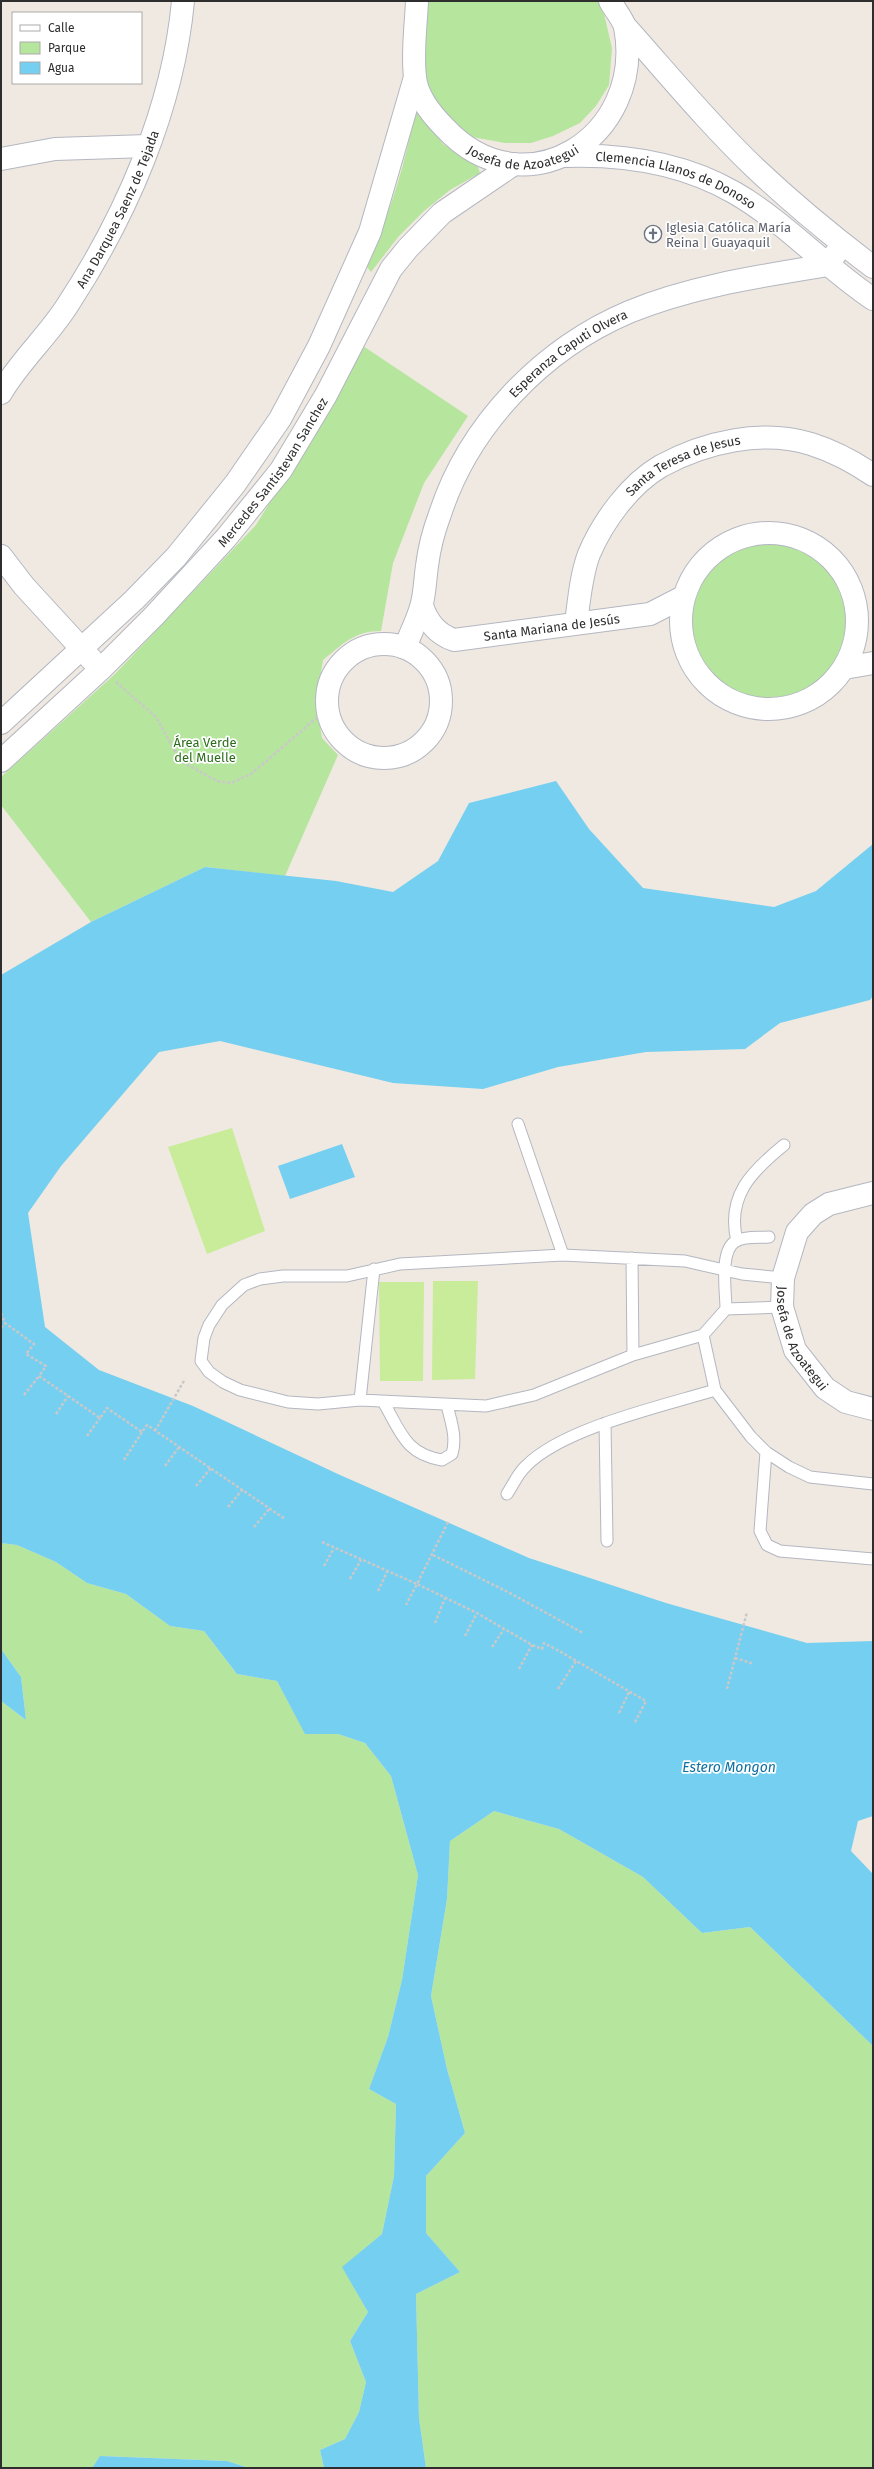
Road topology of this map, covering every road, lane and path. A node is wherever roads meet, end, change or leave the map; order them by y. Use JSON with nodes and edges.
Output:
{"nodes":[{"id":1,"x":183,"y":1,"type":"edge"},
{"id":2,"x":417,"y":1,"type":"edge"},
{"id":3,"x":610,"y":1,"type":"edge"},
{"id":4,"x":625,"y":26,"type":"junction"},
{"id":5,"x":415,"y":77,"type":"junction"},
{"id":6,"x":148,"y":146,"type":"junction"},
{"id":7,"x":564,"y":156,"type":"junction"},
{"id":8,"x":1,"y":159,"type":"edge"},
{"id":9,"x":514,"y":164,"type":"junction"},
{"id":10,"x":842,"y":244,"type":"junction"},
{"id":11,"x":828,"y":265,"type":"junction"},
{"id":12,"x":873,"y":267,"type":"edge"},
{"id":13,"x":342,"y":296,"type":"junction"},
{"id":14,"x":873,"y":299,"type":"edge"},
{"id":15,"x":370,"y":309,"type":"junction"},
{"id":16,"x":1,"y":393,"type":"edge"},
{"id":17,"x":873,"y":475,"type":"edge"},
{"id":18,"x":1,"y":556,"type":"edge"},
{"id":19,"x":683,"y":597,"type":"junction"},
{"id":20,"x":422,"y":606,"type":"junction"},
{"id":21,"x":650,"y":614,"type":"junction"},
{"id":22,"x":576,"y":623,"type":"junction"},
{"id":23,"x":680,"y":628,"type":"junction"},
{"id":24,"x":856,"y":633,"type":"junction"},
{"id":25,"x":454,"y":640,"type":"junction"},
{"id":26,"x":405,"y":648,"type":"junction"},
{"id":27,"x":82,"y":650,"type":"junction"},
{"id":28,"x":873,"y":650,"type":"edge"},
{"id":29,"x":873,"y":663,"type":"edge"},
{"id":30,"x":844,"y":668,"type":"junction"},
{"id":31,"x":101,"y":669,"type":"junction"},
{"id":32,"x":432,"y":669,"type":"junction"},
{"id":33,"x":327,"y":709,"type":"junction"},
{"id":34,"x":1,"y":723,"type":"edge"},
{"id":35,"x":1,"y":761,"type":"edge"},
{"id":36,"x":518,"y":1124,"type":"dead end"},
{"id":37,"x":784,"y":1145,"type":"dead end"},
{"id":38,"x":873,"y":1193,"type":"edge"},
{"id":39,"x":769,"y":1237,"type":"dead end"},
{"id":40,"x":737,"y":1240,"type":"junction"},
{"id":41,"x":563,"y":1255,"type":"junction"},
{"id":42,"x":632,"y":1258,"type":"junction"},
{"id":43,"x":374,"y":1269,"type":"junction"},
{"id":44,"x":724,"y":1270,"type":"junction"},
{"id":45,"x":783,"y":1278,"type":"junction"},
{"id":46,"x":782,"y":1307,"type":"junction"},
{"id":47,"x":726,"y":1309,"type":"junction"},
{"id":48,"x":1,"y":1313,"type":"edge"},
{"id":49,"x":5,"y":1323,"type":"junction"},
{"id":50,"x":1,"y":1328,"type":"edge"},
{"id":51,"x":703,"y":1335,"type":"junction"},
{"id":52,"x":633,"y":1355,"type":"junction"},
{"id":53,"x":39,"y":1376,"type":"junction"},
{"id":54,"x":185,"y":1379,"type":"dead end"},
{"id":55,"x":714,"y":1390,"type":"junction"},
{"id":56,"x":24,"y":1394,"type":"dead end"},
{"id":57,"x":68,"y":1396,"type":"junction"},
{"id":58,"x":360,"y":1400,"type":"junction"},
{"id":59,"x":384,"y":1403,"type":"junction"},
{"id":60,"x":447,"y":1405,"type":"junction"},
{"id":61,"x":873,"y":1409,"type":"edge"},
{"id":62,"x":56,"y":1414,"type":"dead end"},
{"id":63,"x":100,"y":1418,"type":"junction"},
{"id":64,"x":606,"y":1423,"type":"junction"},
{"id":65,"x":154,"y":1431,"type":"junction"},
{"id":66,"x":142,"y":1432,"type":"junction"},
{"id":67,"x":87,"y":1436,"type":"dead end"},
{"id":68,"x":180,"y":1446,"type":"junction"},
{"id":69,"x":766,"y":1452,"type":"junction"},
{"id":70,"x":124,"y":1460,"type":"dead end"},
{"id":71,"x":165,"y":1466,"type":"dead end"},
{"id":72,"x":211,"y":1468,"type":"junction"},
{"id":73,"x":873,"y":1484,"type":"edge"},
{"id":74,"x":196,"y":1486,"type":"dead end"},
{"id":75,"x":243,"y":1490,"type":"junction"},
{"id":76,"x":507,"y":1494,"type":"dead end"},
{"id":77,"x":228,"y":1507,"type":"dead end"},
{"id":78,"x":270,"y":1508,"type":"junction"},
{"id":79,"x":285,"y":1519,"type":"dead end"},
{"id":80,"x":448,"y":1522,"type":"dead end"},
{"id":81,"x":254,"y":1527,"type":"dead end"},
{"id":82,"x":607,"y":1541,"type":"dead end"},
{"id":83,"x":322,"y":1542,"type":"dead end"},
{"id":84,"x":334,"y":1548,"type":"junction"},
{"id":85,"x":433,"y":1555,"type":"junction"},
{"id":86,"x":873,"y":1559,"type":"edge"},
{"id":87,"x":361,"y":1560,"type":"junction"},
{"id":88,"x":324,"y":1566,"type":"dead end"},
{"id":89,"x":387,"y":1572,"type":"junction"},
{"id":90,"x":350,"y":1580,"type":"dead end"},
{"id":91,"x":417,"y":1584,"type":"junction"},
{"id":92,"x":378,"y":1591,"type":"dead end"},
{"id":93,"x":445,"y":1598,"type":"junction"},
{"id":94,"x":406,"y":1605,"type":"dead end"},
{"id":95,"x":748,"y":1612,"type":"dead end"},
{"id":96,"x":477,"y":1614,"type":"junction"},
{"id":97,"x":435,"y":1623,"type":"dead end"},
{"id":98,"x":504,"y":1629,"type":"junction"},
{"id":99,"x":583,"y":1633,"type":"dead end"},
{"id":100,"x":465,"y":1636,"type":"dead end"},
{"id":101,"x":532,"y":1645,"type":"junction"},
{"id":102,"x":492,"y":1646,"type":"dead end"},
{"id":103,"x":736,"y":1658,"type":"junction"},
{"id":104,"x":576,"y":1661,"type":"junction"},
{"id":105,"x":754,"y":1664,"type":"dead end"},
{"id":106,"x":519,"y":1669,"type":"dead end"},
{"id":107,"x":558,"y":1689,"type":"dead end"},
{"id":108,"x":727,"y":1689,"type":"dead end"},
{"id":109,"x":629,"y":1692,"type":"junction"},
{"id":110,"x":619,"y":1713,"type":"dead end"},
{"id":111,"x":634,"y":1724,"type":"dead end"}],
"edges":[{"from":1,"to":6,"type":"street","name":"Ana Darquea Saenz de Tejada"},
{"from":2,"to":5,"type":"street","name":"Josefa de Azoategui"},
{"from":3,"to":4,"type":"street","name":"Josefa de Azoategui"},
{"from":4,"to":7,"type":"street","name":"Josefa de Azoategui"},
{"from":4,"to":10,"type":"street"},
{"from":5,"to":9,"type":"street","name":"Josefa de Azoategui"},
{"from":5,"to":13,"type":"street","name":"Mercedes Santistevan Sanchez"},
{"from":6,"to":8,"type":"street"},
{"from":6,"to":16,"type":"street","name":"Ana Darquea Saenz de Tejada"},
{"from":7,"to":9,"type":"street","name":"Josefa de Azoategui"},
{"from":7,"to":11,"type":"street","name":"Clemencia Llanos de Donoso"},
{"from":9,"to":15,"type":"street","name":"Mercedes Santistevan Sanchez"},
{"from":10,"to":11,"type":"street"},
{"from":10,"to":12,"type":"street"},
{"from":11,"to":14,"type":"street","name":"Clemencia Llanos de Donoso"},
{"from":11,"to":20,"type":"street","name":"Esperanza Caputi Olvera"},
{"from":13,"to":15,"type":"street"},
{"from":13,"to":27,"type":"street","name":"Mercedes Santistevan Sanchez"},
{"from":15,"to":31,"type":"street","name":"Mercedes Santistevan Sanchez"},
{"from":17,"to":22,"type":"street","name":"Santa Teresa de Jesus"},
{"from":18,"to":27,"type":"street"},
{"from":19,"to":21,"type":"street","name":"Santa Mariana de Jesús"},
{"from":19,"to":23,"type":"street"},
{"from":19,"to":24,"type":"street"},
{"from":20,"to":25,"type":"street"},
{"from":20,"to":26,"type":"street","name":"Esperanza Caputi Olvera"},
{"from":21,"to":22,"type":"street","name":"Santa Mariana de Jesús"},
{"from":21,"to":23,"type":"street"},
{"from":22,"to":25,"type":"street","name":"Santa Mariana de Jesús"},
{"from":23,"to":30,"type":"street"},
{"from":24,"to":28,"type":"street"},
{"from":24,"to":30,"type":"street"},
{"from":25,"to":32,"type":"street"},
{"from":26,"to":32,"type":"street"},
{"from":26,"to":33,"type":"street"},
{"from":27,"to":31,"type":"street"},
{"from":27,"to":34,"type":"street","name":"Mercedes Santistevan Sanchez"},
{"from":29,"to":30,"type":"street"},
{"from":31,"to":33,"type":"path"},
{"from":31,"to":35,"type":"street","name":"Mercedes Santistevan Sanchez"},
{"from":32,"to":33,"type":"street"},
{"from":36,"to":41,"type":"lane"},
{"from":37,"to":40,"type":"lane"},
{"from":38,"to":45,"type":"street","name":"Josefa de Azoategui"},
{"from":39,"to":40,"type":"lane"},
{"from":40,"to":44,"type":"lane"},
{"from":41,"to":42,"type":"lane"},
{"from":41,"to":43,"type":"lane"},
{"from":42,"to":44,"type":"lane"},
{"from":42,"to":52,"type":"lane"},
{"from":43,"to":58,"type":"lane"},
{"from":43,"to":58,"type":"lane"},
{"from":44,"to":45,"type":"lane"},
{"from":44,"to":47,"type":"lane"},
{"from":45,"to":46,"type":"street","name":"Josefa de Azoategui"},
{"from":46,"to":47,"type":"lane"},
{"from":46,"to":61,"type":"street","name":"Josefa de Azoategui"},
{"from":47,"to":51,"type":"lane"},
{"from":48,"to":49,"type":"path"},
{"from":49,"to":50,"type":"path"},
{"from":49,"to":53,"type":"path"},
{"from":51,"to":52,"type":"lane"},
{"from":51,"to":55,"type":"lane"},
{"from":52,"to":60,"type":"lane"},
{"from":53,"to":56,"type":"path"},
{"from":53,"to":57,"type":"path"},
{"from":54,"to":65,"type":"path"},
{"from":55,"to":64,"type":"lane"},
{"from":55,"to":69,"type":"lane"},
{"from":57,"to":62,"type":"path"},
{"from":57,"to":63,"type":"path"},
{"from":58,"to":59,"type":"lane"},
{"from":59,"to":60,"type":"lane"},
{"from":59,"to":60,"type":"lane"},
{"from":63,"to":66,"type":"path"},
{"from":63,"to":67,"type":"path"},
{"from":64,"to":76,"type":"lane"},
{"from":64,"to":82,"type":"lane"},
{"from":65,"to":66,"type":"path"},
{"from":65,"to":68,"type":"path"},
{"from":66,"to":70,"type":"path"},
{"from":68,"to":71,"type":"path"},
{"from":68,"to":72,"type":"path"},
{"from":69,"to":73,"type":"lane"},
{"from":69,"to":86,"type":"lane"},
{"from":72,"to":74,"type":"path"},
{"from":72,"to":75,"type":"path"},
{"from":75,"to":77,"type":"path"},
{"from":75,"to":78,"type":"path"},
{"from":78,"to":79,"type":"path"},
{"from":78,"to":81,"type":"path"},
{"from":80,"to":85,"type":"path"},
{"from":83,"to":84,"type":"path"},
{"from":84,"to":87,"type":"path"},
{"from":84,"to":88,"type":"path"},
{"from":85,"to":91,"type":"path"},
{"from":85,"to":99,"type":"path"},
{"from":87,"to":89,"type":"path"},
{"from":87,"to":90,"type":"path"},
{"from":89,"to":91,"type":"path"},
{"from":89,"to":92,"type":"path"},
{"from":91,"to":93,"type":"path"},
{"from":91,"to":94,"type":"path"},
{"from":93,"to":96,"type":"path"},
{"from":93,"to":97,"type":"path"},
{"from":95,"to":103,"type":"path"},
{"from":96,"to":98,"type":"path"},
{"from":96,"to":100,"type":"path"},
{"from":98,"to":101,"type":"path"},
{"from":98,"to":102,"type":"path"},
{"from":101,"to":104,"type":"path"},
{"from":101,"to":106,"type":"path"},
{"from":103,"to":105,"type":"path"},
{"from":103,"to":108,"type":"path"},
{"from":104,"to":107,"type":"path"},
{"from":104,"to":109,"type":"path"},
{"from":109,"to":110,"type":"path"},
{"from":109,"to":111,"type":"path"}]}
